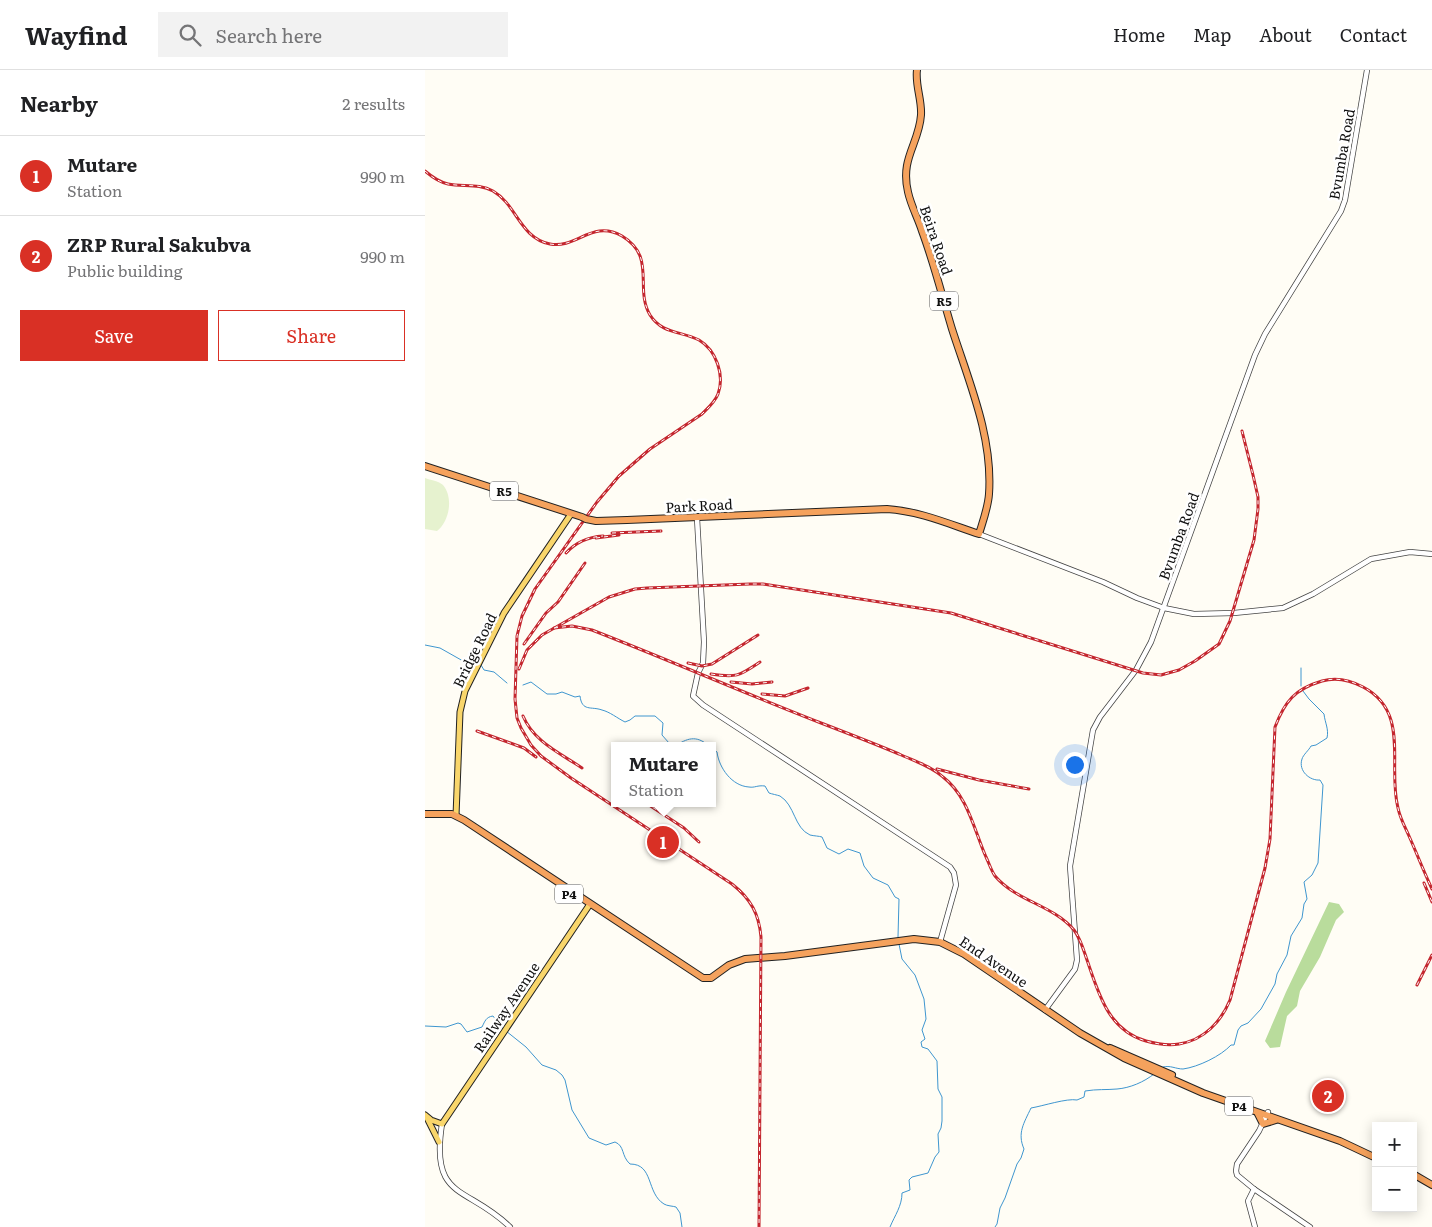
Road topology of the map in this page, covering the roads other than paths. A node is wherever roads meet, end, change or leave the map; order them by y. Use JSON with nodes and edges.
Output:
{"nodes":[{"id":1,"x":917,"y":70,"type":"edge"},
{"id":2,"x":1367,"y":70,"type":"edge"},
{"id":3,"x":425,"y":466,"type":"edge"},
{"id":4,"x":571,"y":514,"type":"junction"},
{"id":5,"x":697,"y":518,"type":"junction"},
{"id":6,"x":979,"y":534,"type":"junction"},
{"id":7,"x":1432,"y":554,"type":"edge"},
{"id":8,"x":1164,"y":608,"type":"junction"},
{"id":9,"x":425,"y":815,"type":"edge"},
{"id":10,"x":456,"y":816,"type":"junction"},
{"id":11,"x":589,"y":906,"type":"junction"},
{"id":12,"x":940,"y":942,"type":"junction"},
{"id":13,"x":1045,"y":1010,"type":"junction"},
{"id":14,"x":1104,"y":1047,"type":"junction"},
{"id":15,"x":1257,"y":1113,"type":"junction"},
{"id":16,"x":1267,"y":1114,"type":"junction"},
{"id":17,"x":425,"y":1115,"type":"edge"},
{"id":18,"x":1277,"y":1120,"type":"junction"},
{"id":19,"x":442,"y":1124,"type":"junction"},
{"id":20,"x":1263,"y":1124,"type":"junction"},
{"id":21,"x":439,"y":1142,"type":"junction"},
{"id":22,"x":1372,"y":1152,"type":"edge"},
{"id":23,"x":1372,"y":1156,"type":"edge"},
{"id":24,"x":1417,"y":1177,"type":"edge"},
{"id":25,"x":1417,"y":1181,"type":"edge"},
{"id":26,"x":1432,"y":1187,"type":"edge"},
{"id":27,"x":1254,"y":1189,"type":"junction"},
{"id":28,"x":510,"y":1227,"type":"edge"},
{"id":29,"x":1255,"y":1227,"type":"edge"},
{"id":30,"x":1310,"y":1227,"type":"edge"}],
"edges":[{"from":1,"to":6,"type":"highway","name":"Beira Road","number":"R5"},
{"from":2,"to":8,"type":"street","name":"Bvumba Road"},
{"from":3,"to":4,"type":"highway","name":"Park Road","number":"R5"},
{"from":4,"to":5,"type":"highway","name":"Park Road","number":"R5"},
{"from":4,"to":10,"type":"main road","name":"Bridge Road"},
{"from":5,"to":6,"type":"highway","name":"Park Road","number":"R5"},
{"from":5,"to":12,"type":"street"},
{"from":6,"to":8,"type":"street"},
{"from":7,"to":8,"type":"street"},
{"from":8,"to":13,"type":"street","name":"Bvumba Road"},
{"from":9,"to":10,"type":"highway","number":"P4"},
{"from":9,"to":11,"type":"highway","number":"P4"},
{"from":10,"to":11,"type":"highway","number":"P4"},
{"from":11,"to":12,"type":"highway","name":"End Avenue","number":"P4"},
{"from":11,"to":19,"type":"main road","name":"Railway Avenue"},
{"from":12,"to":13,"type":"highway","name":"End Avenue","number":"P4"},
{"from":13,"to":14,"type":"highway","name":"End Avenue","number":"P4"},
{"from":14,"to":15,"type":"highway","number":"P4"},
{"from":14,"to":16,"type":"highway","number":"P4"},
{"from":15,"to":16,"type":"highway","number":"P4"},
{"from":15,"to":20,"type":"highway"},
{"from":16,"to":18,"type":"highway","number":"P4"},
{"from":16,"to":20,"type":"street"},
{"from":16,"to":22,"type":"highway","number":"P4"},
{"from":17,"to":19,"type":"main road"},
{"from":17,"to":21,"type":"main road"},
{"from":18,"to":20,"type":"highway"},
{"from":18,"to":23,"type":"highway","number":"P4"},
{"from":19,"to":21,"type":"street"},
{"from":20,"to":27,"type":"street"},
{"from":21,"to":28,"type":"street"},
{"from":24,"to":26,"type":"highway"},
{"from":25,"to":26,"type":"highway"},
{"from":27,"to":29,"type":"street"},
{"from":27,"to":30,"type":"street"}]}
